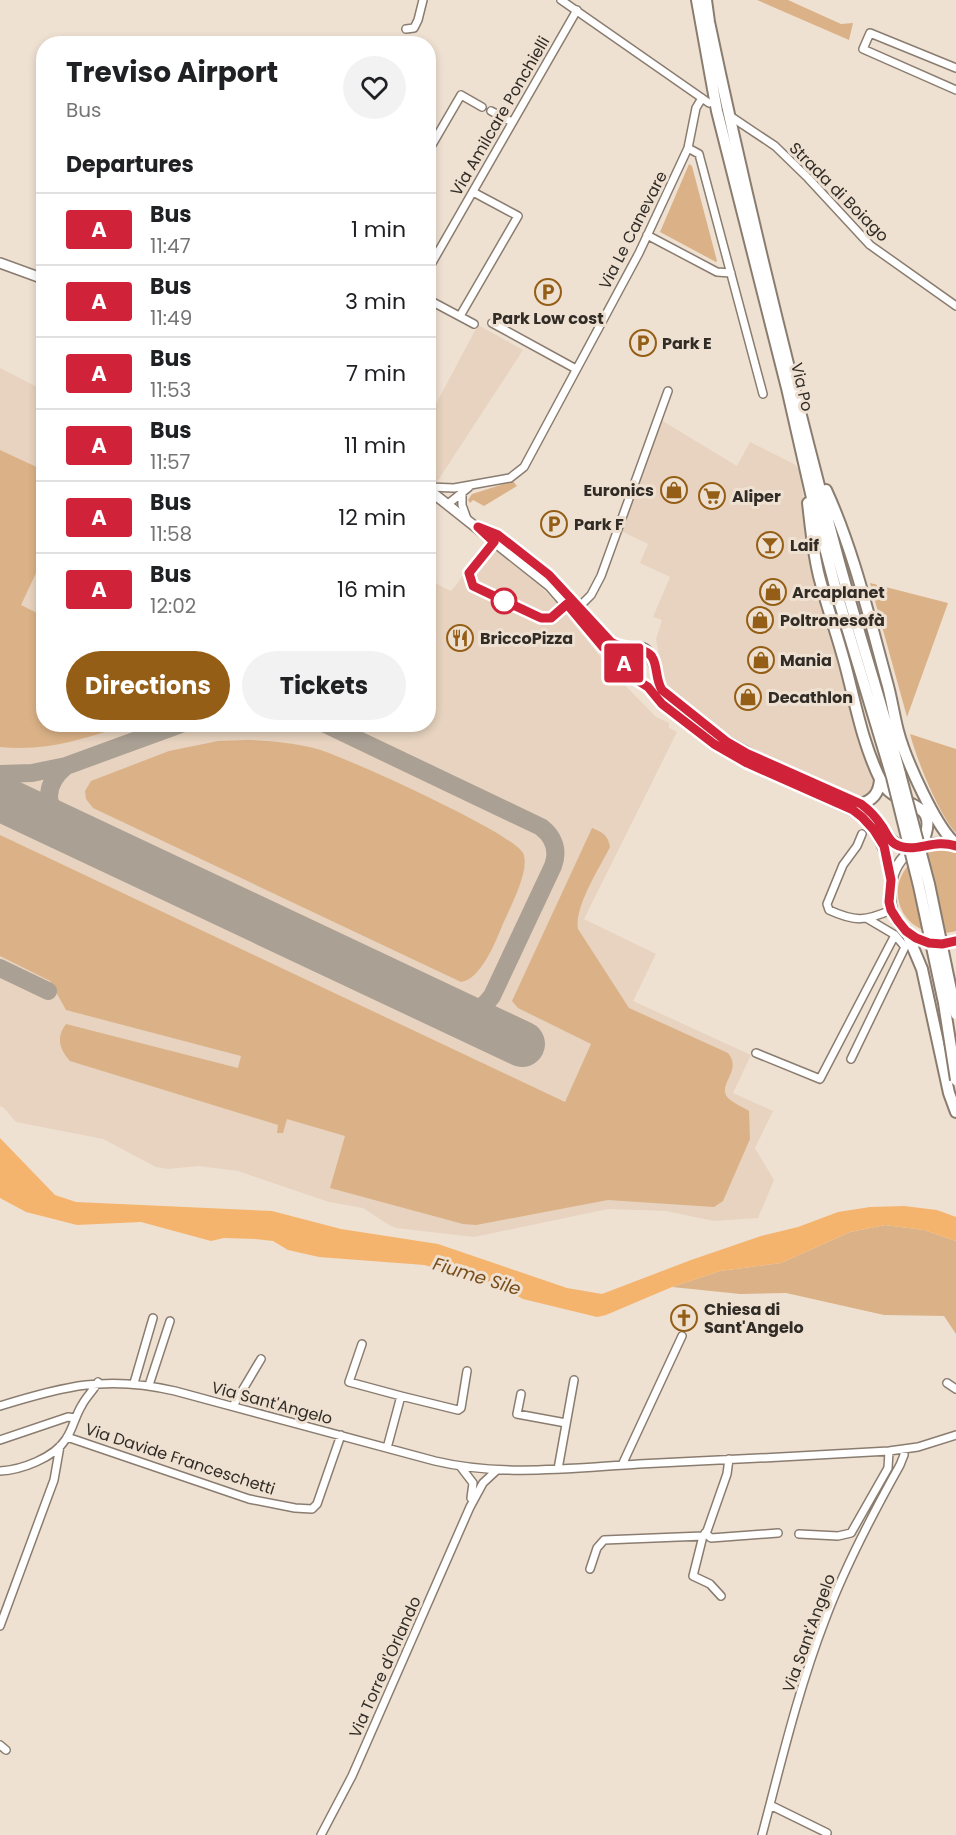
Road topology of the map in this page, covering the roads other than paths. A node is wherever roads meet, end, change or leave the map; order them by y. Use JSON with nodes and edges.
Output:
{"nodes":[{"id":1,"x":423,"y":0,"type":"edge"},
{"id":2,"x":561,"y":0,"type":"edge"},
{"id":3,"x":697,"y":0,"type":"edge"},
{"id":4,"x":706,"y":0,"type":"edge"},
{"id":5,"x":577,"y":10,"type":"junction"},
{"id":6,"x":406,"y":29,"type":"dead end"},
{"id":7,"x":956,"y":68,"type":"edge"},
{"id":8,"x":956,"y":90,"type":"edge"},
{"id":9,"x":702,"y":98,"type":"junction"},
{"id":10,"x":710,"y":103,"type":"dead end"},
{"id":11,"x":482,"y":106,"type":"dead end"},
{"id":12,"x":491,"y":111,"type":"dead end"},
{"id":13,"x":733,"y":118,"type":"dead end"},
{"id":14,"x":512,"y":122,"type":"junction"},
{"id":15,"x":436,"y":138,"type":"edge"},
{"id":16,"x":688,"y":148,"type":"junction"},
{"id":17,"x":473,"y":192,"type":"junction"},
{"id":18,"x":647,"y":234,"type":"junction"},
{"id":19,"x":436,"y":256,"type":"edge"},
{"id":20,"x":0,"y":263,"type":"edge"},
{"id":21,"x":731,"y":273,"type":"junction"},
{"id":22,"x":36,"y":276,"type":"edge"},
{"id":23,"x":436,"y":304,"type":"edge"},
{"id":24,"x":956,"y":306,"type":"edge"},
{"id":25,"x":460,"y":316,"type":"junction"},
{"id":26,"x":492,"y":322,"type":"dead end"},
{"id":27,"x":474,"y":324,"type":"dead end"},
{"id":28,"x":576,"y":369,"type":"junction"},
{"id":29,"x":668,"y":391,"type":"dead end"},
{"id":30,"x":763,"y":394,"type":"dead end"},
{"id":31,"x":810,"y":466,"type":"junction"},
{"id":32,"x":436,"y":488,"type":"edge"},
{"id":33,"x":460,"y":490,"type":"junction"},
{"id":34,"x":436,"y":494,"type":"edge"},
{"id":35,"x":448,"y":504,"type":"junction"},
{"id":36,"x":467,"y":519,"type":"junction"},
{"id":37,"x":577,"y":610,"type":"junction"},
{"id":38,"x":634,"y":650,"type":"junction"},
{"id":39,"x":624,"y":664,"type":"junction"},
{"id":40,"x":654,"y":666,"type":"junction"},
{"id":41,"x":637,"y":679,"type":"junction"},
{"id":42,"x":891,"y":777,"type":"junction"},
{"id":43,"x":861,"y":804,"type":"junction"},
{"id":44,"x":862,"y":834,"type":"dead end"},
{"id":45,"x":956,"y":845,"type":"edge"},
{"id":46,"x":918,"y":848,"type":"junction"},
{"id":47,"x":891,"y":880,"type":"junction"},
{"id":48,"x":891,"y":910,"type":"junction"},
{"id":49,"x":868,"y":919,"type":"junction"},
{"id":50,"x":906,"y":931,"type":"junction"},
{"id":51,"x":895,"y":935,"type":"junction"},
{"id":52,"x":956,"y":941,"type":"edge"},
{"id":53,"x":956,"y":1014,"type":"edge"},
{"id":54,"x":756,"y":1053,"type":"dead end"},
{"id":55,"x":851,"y":1059,"type":"dead end"},
{"id":56,"x":956,"y":1080,"type":"edge"},
{"id":57,"x":956,"y":1112,"type":"edge"},
{"id":58,"x":153,"y":1318,"type":"dead end"},
{"id":59,"x":170,"y":1321,"type":"dead end"},
{"id":60,"x":682,"y":1336,"type":"dead end"},
{"id":61,"x":362,"y":1344,"type":"dead end"},
{"id":62,"x":261,"y":1359,"type":"dead end"},
{"id":63,"x":467,"y":1371,"type":"dead end"},
{"id":64,"x":574,"y":1380,"type":"dead end"},
{"id":65,"x":98,"y":1383,"type":"junction"},
{"id":66,"x":134,"y":1383,"type":"junction"},
{"id":67,"x":947,"y":1383,"type":"dead end"},
{"id":68,"x":149,"y":1385,"type":"junction"},
{"id":69,"x":956,"y":1389,"type":"edge"},
{"id":70,"x":521,"y":1394,"type":"dead end"},
{"id":71,"x":401,"y":1396,"type":"junction"},
{"id":72,"x":0,"y":1406,"type":"edge"},
{"id":73,"x":233,"y":1406,"type":"junction"},
{"id":74,"x":75,"y":1418,"type":"junction"},
{"id":75,"x":566,"y":1423,"type":"junction"},
{"id":76,"x":341,"y":1435,"type":"junction"},
{"id":77,"x":956,"y":1435,"type":"edge"},
{"id":78,"x":67,"y":1437,"type":"junction"},
{"id":79,"x":0,"y":1440,"type":"edge"},
{"id":80,"x":60,"y":1446,"type":"junction"},
{"id":81,"x":387,"y":1448,"type":"junction"},
{"id":82,"x":904,"y":1449,"type":"junction"},
{"id":83,"x":889,"y":1451,"type":"junction"},
{"id":84,"x":729,"y":1460,"type":"junction"},
{"id":85,"x":622,"y":1465,"type":"junction"},
{"id":86,"x":460,"y":1466,"type":"junction"},
{"id":87,"x":480,"y":1469,"type":"junction"},
{"id":88,"x":558,"y":1469,"type":"junction"},
{"id":89,"x":497,"y":1470,"type":"junction"},
{"id":90,"x":0,"y":1471,"type":"edge"},
{"id":91,"x":483,"y":1483,"type":"junction"},
{"id":92,"x":474,"y":1486,"type":"junction"},
{"id":93,"x":470,"y":1507,"type":"junction"},
{"id":94,"x":778,"y":1533,"type":"dead end"},
{"id":95,"x":799,"y":1534,"type":"dead end"},
{"id":96,"x":704,"y":1535,"type":"junction"},
{"id":97,"x":590,"y":1569,"type":"dead end"},
{"id":98,"x":721,"y":1596,"type":"dead end"},
{"id":99,"x":0,"y":1626,"type":"edge"},
{"id":100,"x":770,"y":1805,"type":"junction"},
{"id":101,"x":827,"y":1833,"type":"dead end"},
{"id":102,"x":321,"y":1835,"type":"edge"},
{"id":103,"x":762,"y":1835,"type":"edge"}],
"edges":[{"from":1,"to":6,"type":"street"},
{"from":2,"to":5,"type":"street"},
{"from":3,"to":31,"type":"highway","name":"Via Po"},
{"from":4,"to":31,"type":"highway","name":"Via Po"},
{"from":5,"to":9,"type":"street"},
{"from":5,"to":14,"type":"street","name":"Via Amilcare Ponchielli"},
{"from":7,"to":8,"type":"street"},
{"from":9,"to":10,"type":"street"},
{"from":9,"to":16,"type":"street","name":"Via Le Canevare"},
{"from":11,"to":15,"type":"street"},
{"from":12,"to":14,"type":"street"},
{"from":13,"to":24,"type":"street","name":"Strada di Boiago"},
{"from":14,"to":17,"type":"street","name":"Via Amilcare Ponchielli"},
{"from":16,"to":18,"type":"street","name":"Via Le Canevare"},
{"from":16,"to":21,"type":"street"},
{"from":17,"to":19,"type":"street","name":"Via Amilcare Ponchielli"},
{"from":17,"to":25,"type":"street"},
{"from":18,"to":21,"type":"street"},
{"from":18,"to":28,"type":"street","name":"Via Le Canevare"},
{"from":20,"to":22,"type":"main road"},
{"from":21,"to":30,"type":"street"},
{"from":23,"to":25,"type":"street"},
{"from":25,"to":27,"type":"street"},
{"from":26,"to":28,"type":"street"},
{"from":28,"to":33,"type":"street","name":"Via Le Canevare"},
{"from":29,"to":37,"type":"street"},
{"from":31,"to":42,"type":"highway","name":"Via Po"},
{"from":31,"to":42,"type":"highway"},
{"from":31,"to":45,"type":"highway"},
{"from":32,"to":33,"type":"street","name":"Via Le Canevare"},
{"from":33,"to":35,"type":"street"},
{"from":33,"to":36,"type":"street"},
{"from":34,"to":35,"type":"main road"},
{"from":35,"to":36,"type":"main road"},
{"from":36,"to":37,"type":"main road"},
{"from":37,"to":38,"type":"main road"},
{"from":37,"to":39,"type":"main road"},
{"from":38,"to":39,"type":"main road"},
{"from":38,"to":40,"type":"main road"},
{"from":39,"to":41,"type":"main road"},
{"from":40,"to":41,"type":"main road"},
{"from":40,"to":43,"type":"main road"},
{"from":41,"to":47,"type":"main road"},
{"from":42,"to":43,"type":"highway"},
{"from":42,"to":46,"type":"highway"},
{"from":42,"to":53,"type":"highway","bridge":true},
{"from":42,"to":56,"type":"highway","bridge":true},
{"from":43,"to":46,"type":"main road"},
{"from":44,"to":49,"type":"street"},
{"from":45,"to":46,"type":"main road"},
{"from":46,"to":47,"type":"main road"},
{"from":47,"to":48,"type":"main road"},
{"from":48,"to":49,"type":"street"},
{"from":48,"to":50,"type":"main road"},
{"from":49,"to":51,"type":"street"},
{"from":50,"to":52,"type":"main road"},
{"from":50,"to":57,"type":"highway"},
{"from":51,"to":54,"type":"street"},
{"from":51,"to":55,"type":"street"},
{"from":58,"to":66,"type":"street"},
{"from":59,"to":68,"type":"street"},
{"from":60,"to":85,"type":"street"},
{"from":61,"to":71,"type":"street"},
{"from":62,"to":73,"type":"street"},
{"from":63,"to":71,"type":"street"},
{"from":64,"to":75,"type":"street"},
{"from":65,"to":66,"type":"street","name":"Via Sant'Angelo"},
{"from":65,"to":72,"type":"street","name":"Via Sant'Angelo"},
{"from":65,"to":74,"type":"street"},
{"from":66,"to":68,"type":"street","name":"Via Sant'Angelo"},
{"from":67,"to":69,"type":"street"},
{"from":68,"to":73,"type":"street","name":"Via Sant'Angelo"},
{"from":70,"to":75,"type":"street"},
{"from":71,"to":81,"type":"street"},
{"from":73,"to":76,"type":"street","name":"Via Sant'Angelo"},
{"from":74,"to":78,"type":"street"},
{"from":74,"to":79,"type":"street"},
{"from":75,"to":88,"type":"street"},
{"from":76,"to":78,"type":"street","name":"Via Davide Franceschetti"},
{"from":76,"to":81,"type":"street","name":"Via Sant'Angelo"},
{"from":77,"to":82,"type":"street","name":"Via Sant'Angelo"},
{"from":78,"to":80,"type":"street"},
{"from":80,"to":90,"type":"street"},
{"from":80,"to":99,"type":"street"},
{"from":81,"to":86,"type":"street","name":"Via Sant'Angelo"},
{"from":82,"to":83,"type":"street","name":"Via Sant'Angelo"},
{"from":82,"to":100,"type":"street","name":"Via Sant'Angelo"},
{"from":83,"to":84,"type":"street","name":"Via Sant'Angelo"},
{"from":83,"to":95,"type":"street"},
{"from":84,"to":85,"type":"street","name":"Via Sant'Angelo"},
{"from":84,"to":96,"type":"street"},
{"from":85,"to":88,"type":"street","name":"Via Sant'Angelo"},
{"from":86,"to":87,"type":"street","name":"Via Sant'Angelo"},
{"from":86,"to":92,"type":"street"},
{"from":87,"to":89,"type":"street","name":"Via Sant'Angelo"},
{"from":87,"to":91,"type":"street"},
{"from":87,"to":92,"type":"street","name":"Via Torre d'Orlando"},
{"from":88,"to":89,"type":"street","name":"Via Sant'Angelo"},
{"from":89,"to":91,"type":"street","name":"Via Torre d'Orlando"},
{"from":91,"to":93,"type":"street","name":"Via Torre d'Orlando"},
{"from":92,"to":93,"type":"street","name":"Via Torre d'Orlando"},
{"from":93,"to":102,"type":"street","name":"Via Torre d'Orlando"},
{"from":94,"to":96,"type":"street"},
{"from":96,"to":97,"type":"street"},
{"from":96,"to":98,"type":"street"},
{"from":100,"to":101,"type":"street"},
{"from":100,"to":103,"type":"street","name":"Via Sant'Angelo"}]}
